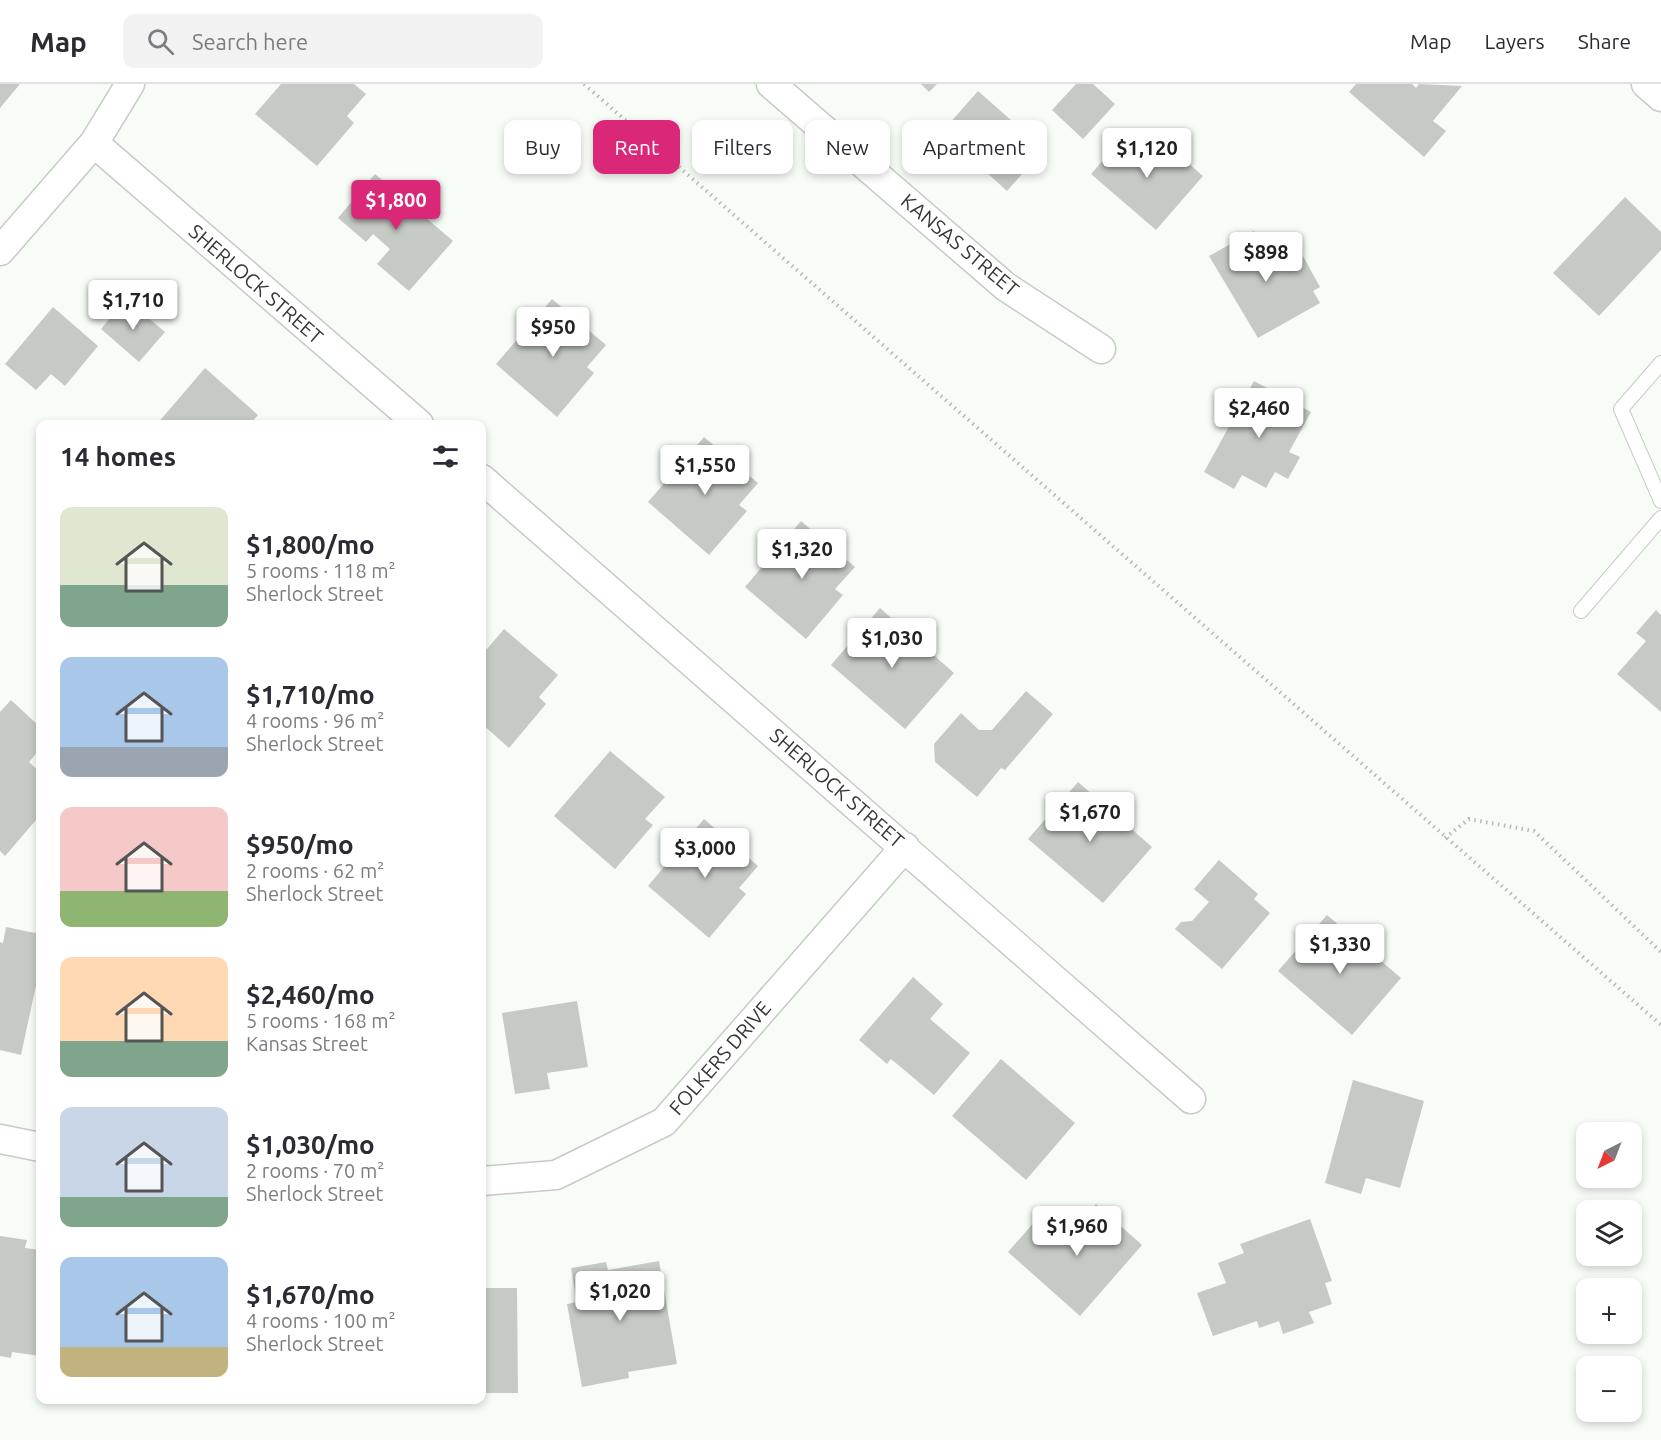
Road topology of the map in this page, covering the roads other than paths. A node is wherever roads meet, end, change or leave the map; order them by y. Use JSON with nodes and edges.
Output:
{"nodes":[{"id":1,"x":130,"y":84,"type":"edge"},
{"id":2,"x":771,"y":84,"type":"edge"},
{"id":3,"x":1646,"y":84,"type":"edge"},
{"id":4,"x":1661,"y":97,"type":"edge"},
{"id":5,"x":94,"y":143,"type":"junction"},
{"id":6,"x":0,"y":251,"type":"edge"},
{"id":7,"x":1101,"y":350,"type":"dead end"},
{"id":8,"x":1661,"y":363,"type":"edge"},
{"id":9,"x":414,"y":420,"type":"edge"},
{"id":10,"x":486,"y":482,"type":"edge"},
{"id":11,"x":1661,"y":501,"type":"edge"},
{"id":12,"x":1661,"y":518,"type":"edge"},
{"id":13,"x":1581,"y":611,"type":"dead end"},
{"id":14,"x":905,"y":847,"type":"junction"},
{"id":15,"x":1191,"y":1099,"type":"dead end"},
{"id":16,"x":0,"y":1139,"type":"edge"},
{"id":17,"x":36,"y":1146,"type":"edge"},
{"id":18,"x":486,"y":1180,"type":"edge"}],
"edges":[{"from":1,"to":5,"type":"street"},
{"from":2,"to":7,"type":"street","name":"KANSAS STREET"},
{"from":3,"to":4,"type":"street"},
{"from":5,"to":6,"type":"street"},
{"from":5,"to":9,"type":"street","name":"SHERLOCK STREET"},
{"from":8,"to":11,"type":"lane"},
{"from":10,"to":14,"type":"street","name":"SHERLOCK STREET"},
{"from":12,"to":13,"type":"lane"},
{"from":14,"to":15,"type":"street","name":"SHERLOCK STREET"},
{"from":14,"to":18,"type":"street","name":"FOLKERS DRIVE"},
{"from":16,"to":17,"type":"street"}]}
